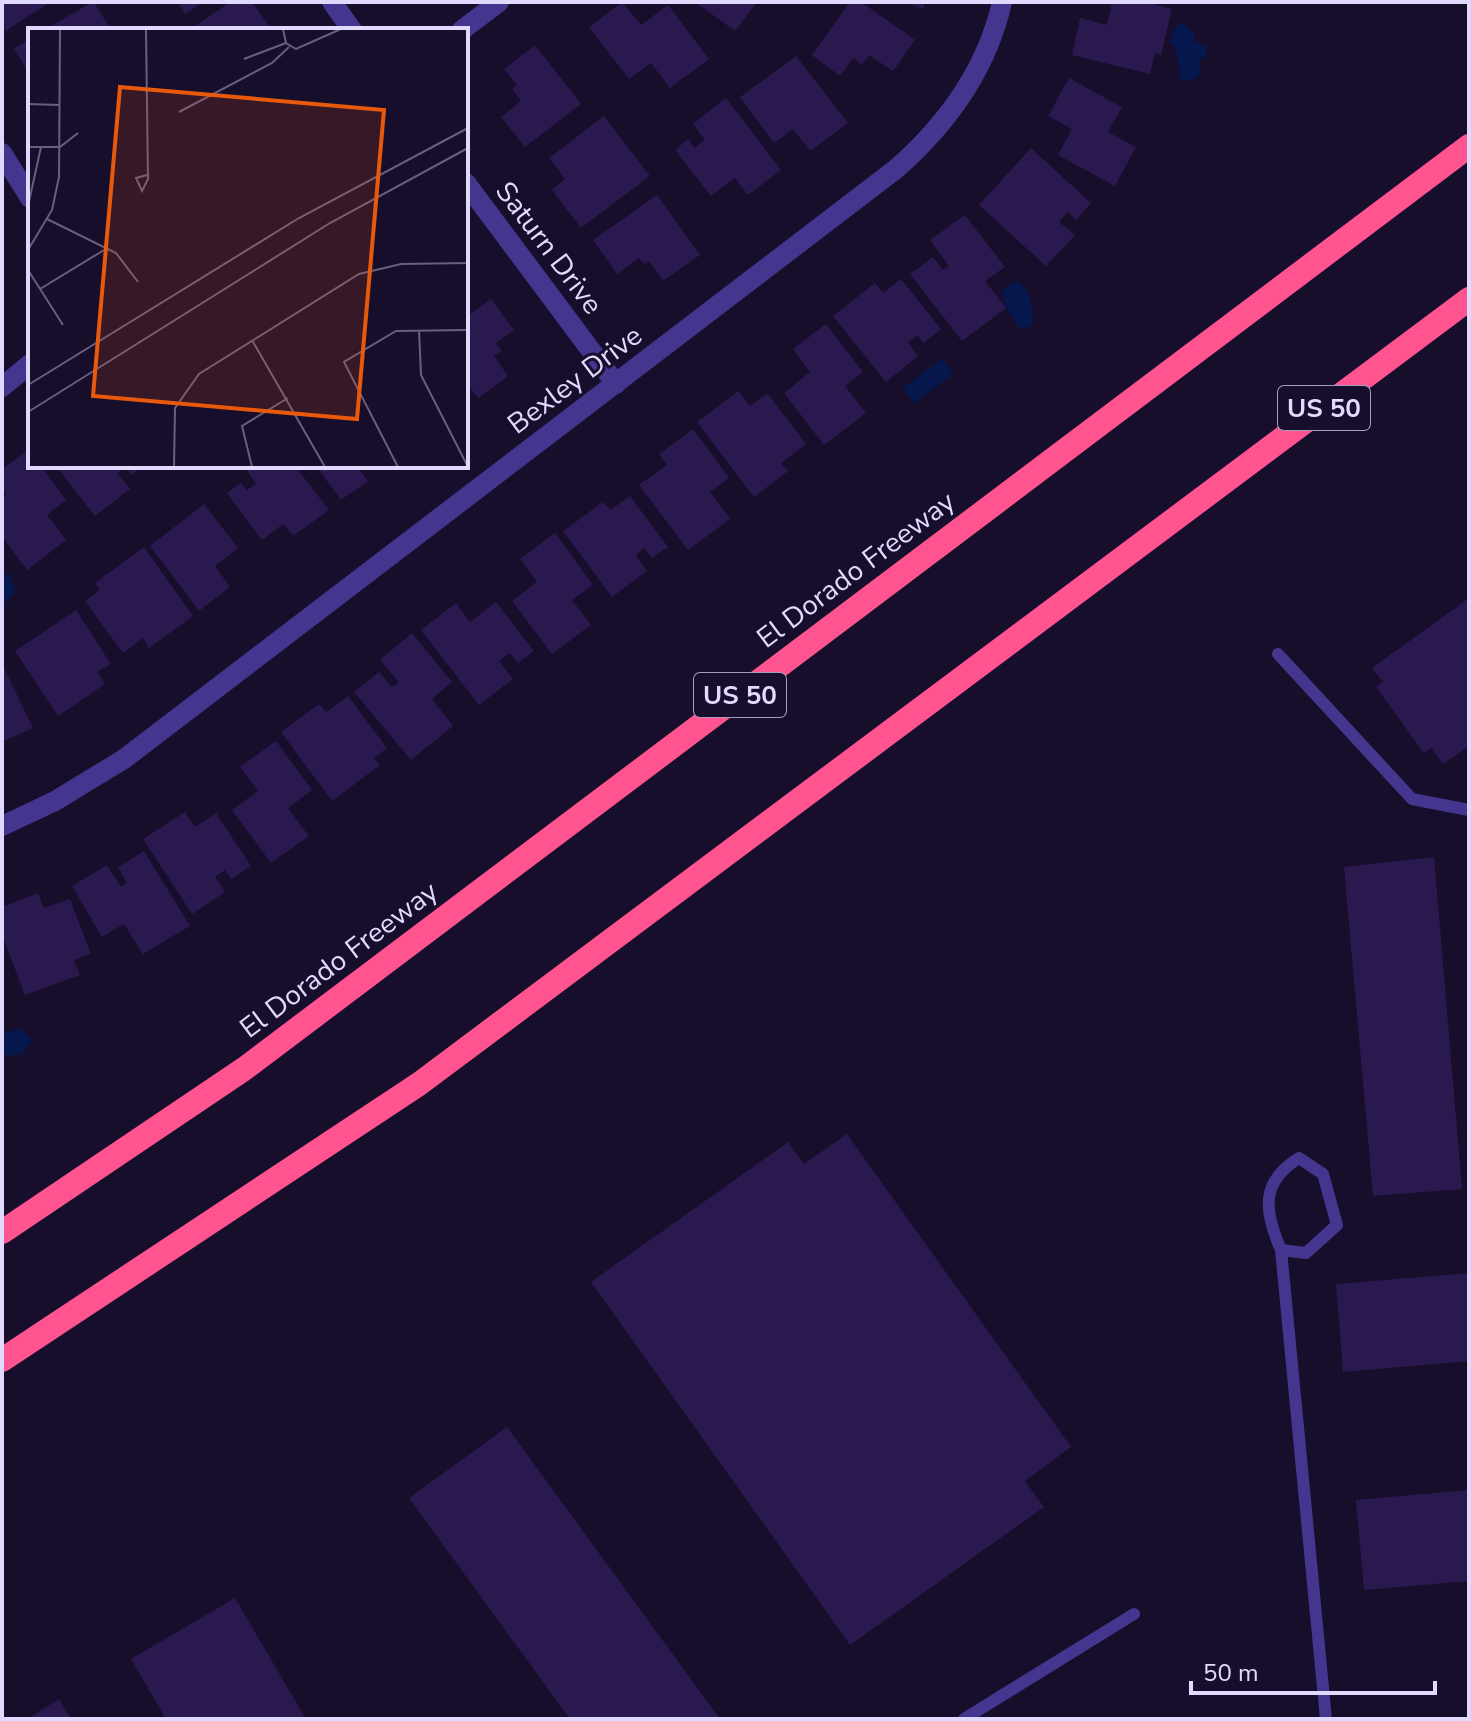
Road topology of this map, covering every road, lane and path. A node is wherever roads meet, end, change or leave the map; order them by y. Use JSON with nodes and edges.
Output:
{"nodes":[{"id":1,"x":332,"y":2,"type":"edge"},
{"id":2,"x":499,"y":2,"type":"edge"},
{"id":3,"x":1002,"y":2,"type":"edge"},
{"id":4,"x":351,"y":28,"type":"edge"},
{"id":5,"x":465,"y":28,"type":"edge"},
{"id":6,"x":1469,"y":146,"type":"edge"},
{"id":7,"x":2,"y":153,"type":"edge"},
{"id":8,"x":468,"y":186,"type":"edge"},
{"id":9,"x":28,"y":195,"type":"edge"},
{"id":10,"x":1469,"y":299,"type":"edge"},
{"id":11,"x":28,"y":366,"type":"edge"},
{"id":12,"x":616,"y":384,"type":"junction"},
{"id":13,"x":2,"y":387,"type":"edge"},
{"id":14,"x":1278,"y":654,"type":"dead end"},
{"id":15,"x":1469,"y":810,"type":"edge"},
{"id":16,"x":2,"y":826,"type":"edge"},
{"id":17,"x":2,"y":1232,"type":"edge"},
{"id":18,"x":1281,"y":1250,"type":"junction"},
{"id":19,"x":2,"y":1360,"type":"edge"},
{"id":20,"x":1134,"y":1614,"type":"dead end"},
{"id":21,"x":964,"y":1719,"type":"edge"},
{"id":22,"x":1326,"y":1719,"type":"edge"}],
"edges":[{"from":1,"to":4,"type":"street"},
{"from":2,"to":5,"type":"street"},
{"from":3,"to":12,"type":"street","name":"Bexley Drive"},
{"from":6,"to":17,"type":"highway","name":"El Dorado Freeway","number":"US 50"},
{"from":7,"to":9,"type":"street"},
{"from":8,"to":12,"type":"street","name":"Saturn Drive"},
{"from":10,"to":19,"type":"highway","number":"US 50"},
{"from":11,"to":13,"type":"street"},
{"from":12,"to":16,"type":"street","name":"Bexley Drive"},
{"from":14,"to":15,"type":"lane"},
{"from":18,"to":18,"type":"lane"},
{"from":18,"to":22,"type":"lane"},
{"from":20,"to":21,"type":"lane"}]}
